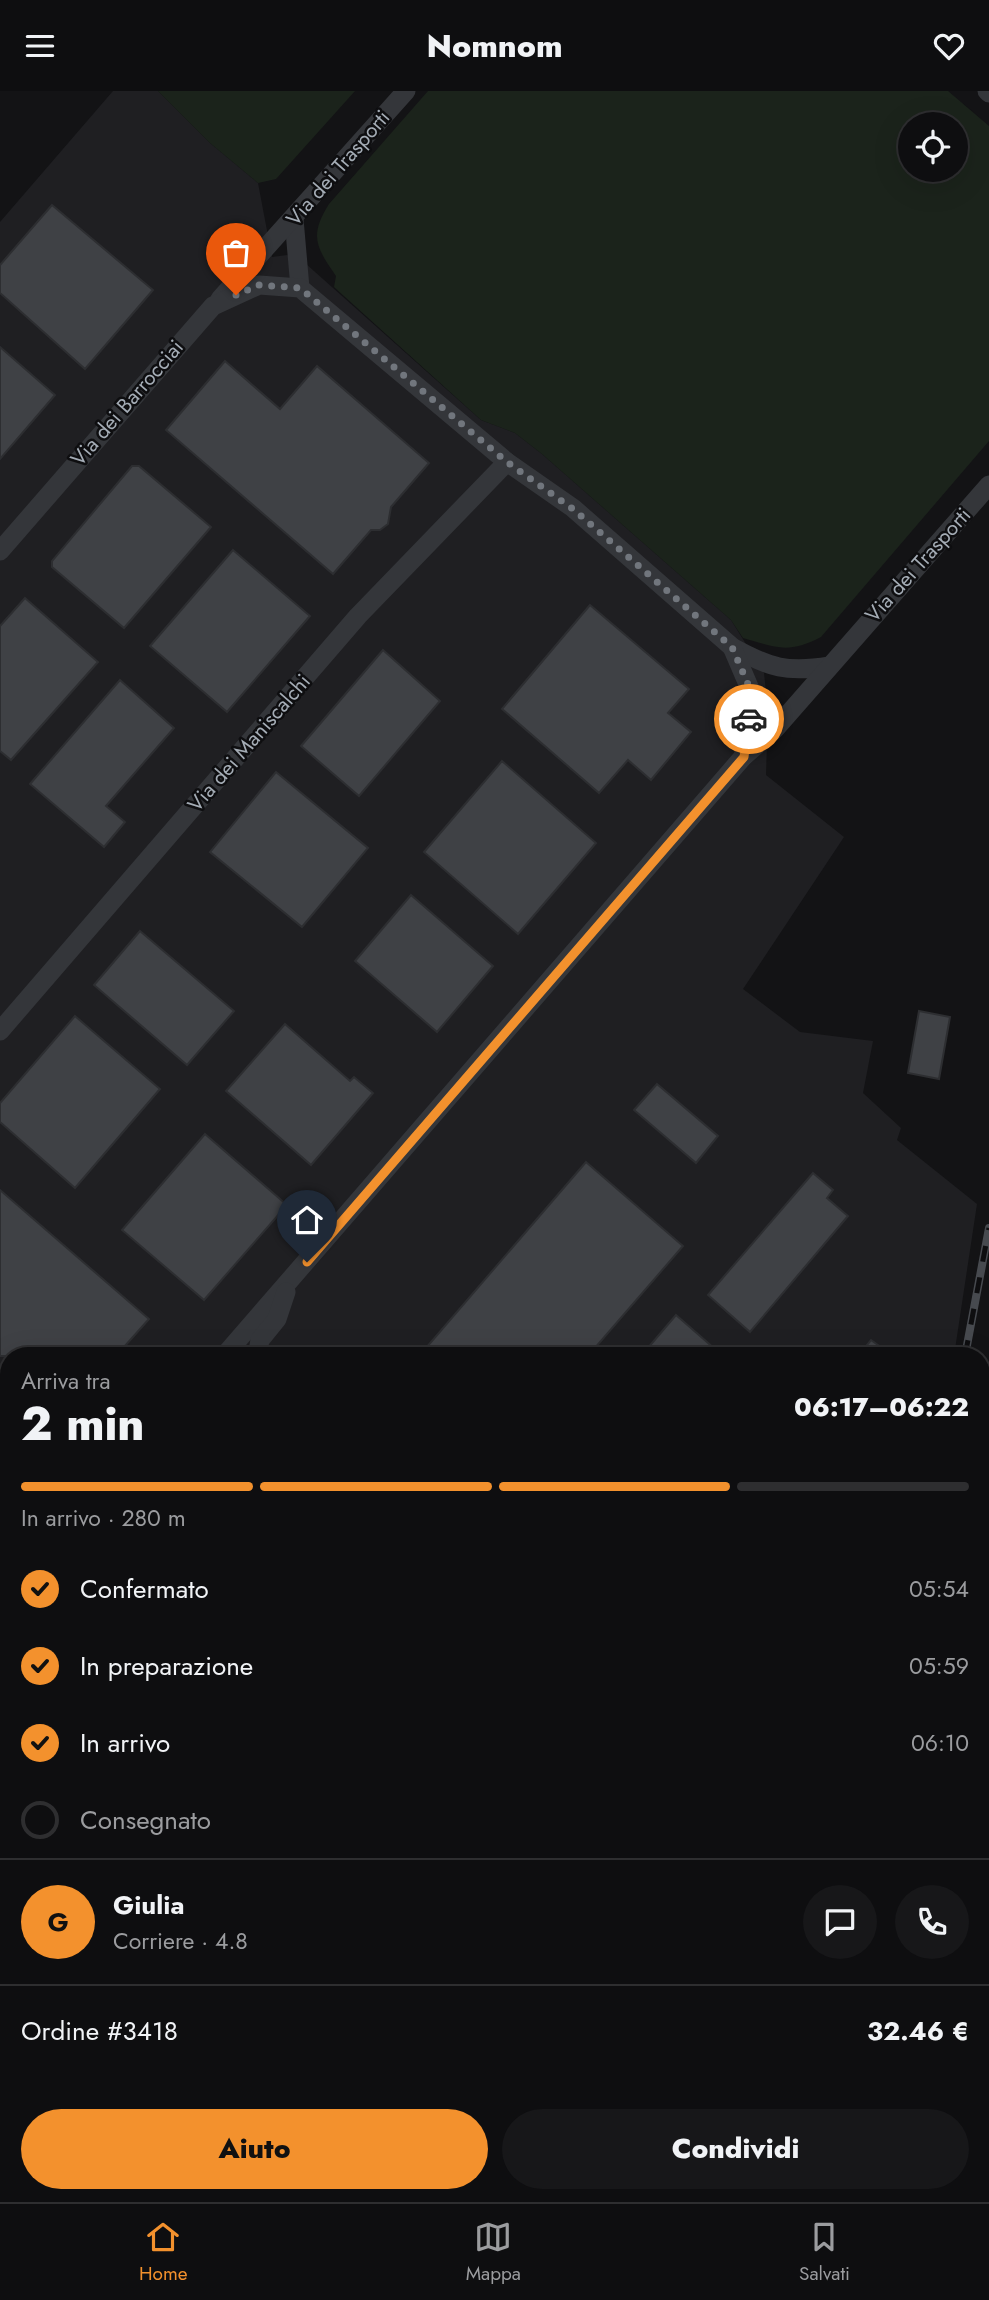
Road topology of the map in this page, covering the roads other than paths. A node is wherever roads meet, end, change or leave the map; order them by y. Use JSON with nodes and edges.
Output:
{"nodes":[{"id":1,"x":406,"y":91,"type":"edge"},
{"id":2,"x":294,"y":219,"type":"junction"},
{"id":3,"x":300,"y":288,"type":"junction"},
{"id":4,"x":213,"y":306,"type":"junction"},
{"id":5,"x":507,"y":462,"type":"junction"},
{"id":6,"x":989,"y":485,"type":"edge"},
{"id":7,"x":0,"y":551,"type":"edge"},
{"id":8,"x":732,"y":647,"type":"junction"},
{"id":9,"x":830,"y":666,"type":"junction"},
{"id":10,"x":744,"y":757,"type":"junction"},
{"id":11,"x":0,"y":1031,"type":"edge"},
{"id":12,"x":289,"y":1283,"type":"junction"},
{"id":13,"x":232,"y":1347,"type":"edge"},
{"id":14,"x":259,"y":1347,"type":"edge"}],
"edges":[{"from":1,"to":2,"type":"street","name":"Via dei Trasporti"},
{"from":2,"to":3,"type":"street"},
{"from":2,"to":4,"type":"street","name":"Via dei Trasporti"},
{"from":3,"to":4,"type":"street","name":"Via dei Barrocciai"},
{"from":3,"to":5,"type":"street"},
{"from":4,"to":7,"type":"street","name":"Via dei Barrocciai"},
{"from":5,"to":8,"type":"street"},
{"from":5,"to":11,"type":"street","name":"Via dei Maniscalchi"},
{"from":6,"to":9,"type":"street","name":"Via dei Trasporti"},
{"from":8,"to":9,"type":"street"},
{"from":8,"to":10,"type":"street"},
{"from":9,"to":10,"type":"street"},
{"from":10,"to":12,"type":"street"},
{"from":12,"to":13,"type":"street"},
{"from":12,"to":14,"type":"street"}]}
